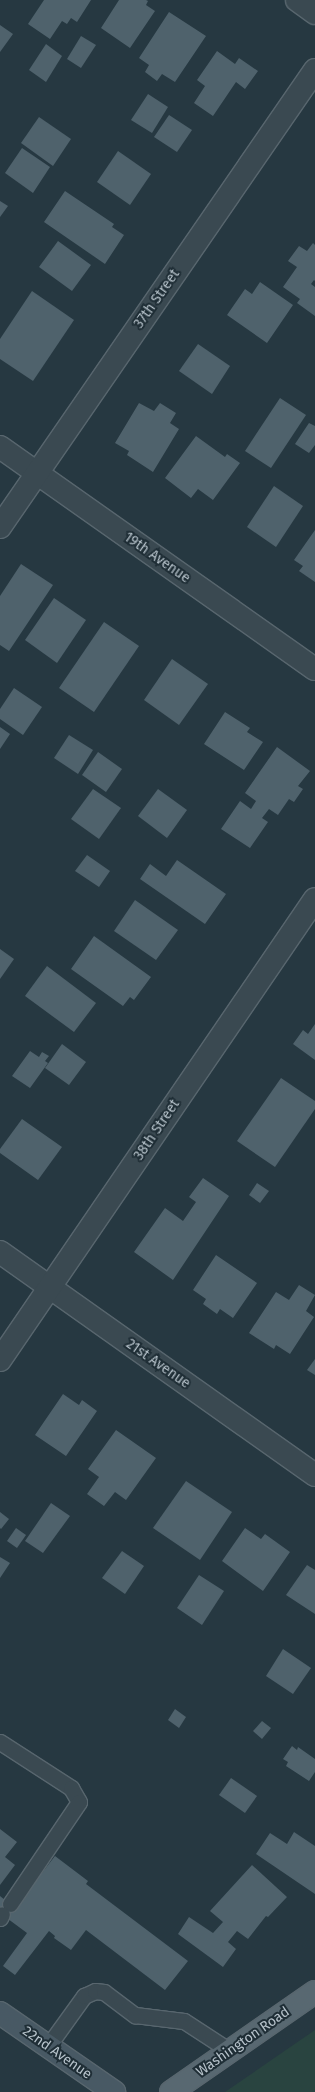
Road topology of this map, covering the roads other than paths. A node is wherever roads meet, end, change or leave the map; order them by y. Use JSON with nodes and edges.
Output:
{"nodes":[{"id":1,"x":297,"y":0,"type":"edge"},
{"id":2,"x":315,"y":13,"type":"edge"},
{"id":3,"x":315,"y":70,"type":"edge"},
{"id":4,"x":0,"y":447,"type":"edge"},
{"id":5,"x":37,"y":473,"type":"junction"},
{"id":6,"x":0,"y":527,"type":"edge"},
{"id":7,"x":315,"y":669,"type":"edge"},
{"id":8,"x":315,"y":899,"type":"edge"},
{"id":9,"x":0,"y":1252,"type":"edge"},
{"id":10,"x":50,"y":1287,"type":"junction"},
{"id":11,"x":0,"y":1360,"type":"edge"},
{"id":12,"x":315,"y":1475,"type":"edge"},
{"id":13,"x":0,"y":1742,"type":"edge"},
{"id":14,"x":4,"y":1912,"type":"edge"},
{"id":15,"x":315,"y":1992,"type":"edge"},
{"id":16,"x":0,"y":2013,"type":"edge"},
{"id":17,"x":48,"y":2046,"type":"junction"},
{"id":18,"x":230,"y":2051,"type":"junction"},
{"id":19,"x":114,"y":2092,"type":"edge"},
{"id":20,"x":171,"y":2092,"type":"edge"}],
"edges":[{"from":1,"to":2,"type":"street"},
{"from":3,"to":5,"type":"street","name":"37th Street"},
{"from":4,"to":5,"type":"street","name":"19th Avenue"},
{"from":5,"to":6,"type":"street","name":"37th Street"},
{"from":5,"to":7,"type":"street","name":"19th Avenue"},
{"from":8,"to":10,"type":"street","name":"38th Street"},
{"from":9,"to":10,"type":"street","name":"21st Avenue"},
{"from":10,"to":11,"type":"street","name":"38th Street"},
{"from":10,"to":12,"type":"street","name":"21st Avenue"},
{"from":13,"to":14,"type":"lane"},
{"from":15,"to":18,"type":"main road","name":"Washington Road"},
{"from":16,"to":17,"type":"street","name":"22nd Avenue"},
{"from":17,"to":18,"type":"lane"},
{"from":17,"to":19,"type":"street","name":"22nd Avenue"},
{"from":18,"to":20,"type":"main road","name":"Washington Road"}]}
